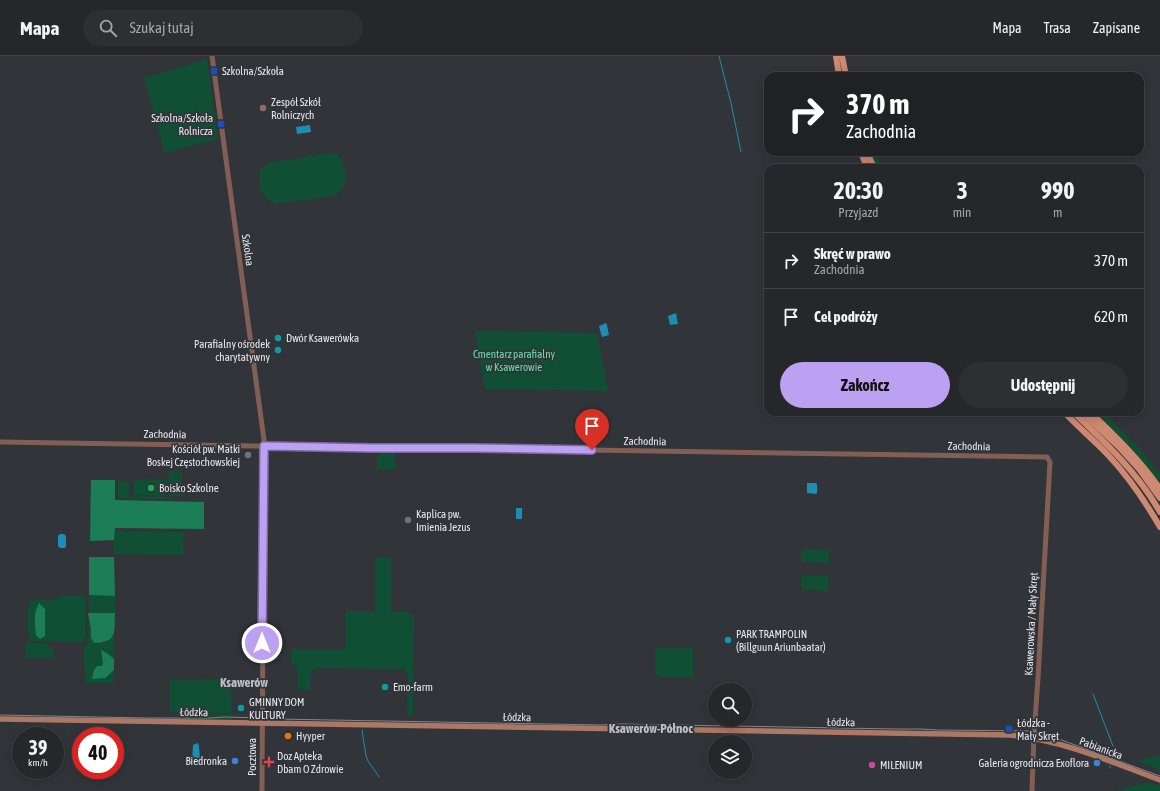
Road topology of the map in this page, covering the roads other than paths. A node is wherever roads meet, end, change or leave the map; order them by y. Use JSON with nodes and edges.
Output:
{"nodes":[{"id":1,"x":212,"y":56,"type":"edge"},
{"id":2,"x":836,"y":56,"type":"edge"},
{"id":3,"x":842,"y":56,"type":"edge"},
{"id":4,"x":838,"y":72,"type":"edge"},
{"id":5,"x":845,"y":72,"type":"edge"},
{"id":6,"x":1068,"y":416,"type":"edge"},
{"id":7,"x":1077,"y":416,"type":"edge"},
{"id":8,"x":1086,"y":416,"type":"edge"},
{"id":9,"x":1094,"y":416,"type":"edge"},
{"id":10,"x":0,"y":442,"type":"edge"},
{"id":11,"x":264,"y":446,"type":"junction"},
{"id":12,"x":1049,"y":459,"type":"joint"},
{"id":13,"x":1160,"y":489,"type":"edge"},
{"id":14,"x":1160,"y":498,"type":"edge"},
{"id":15,"x":1160,"y":512,"type":"edge"},
{"id":16,"x":1160,"y":527,"type":"edge"},
{"id":17,"x":0,"y":719,"type":"edge"},
{"id":18,"x":262,"y":723,"type":"junction"},
{"id":19,"x":1034,"y":738,"type":"junction"},
{"id":20,"x":1160,"y":780,"type":"edge"},
{"id":21,"x":262,"y":791,"type":"edge"},
{"id":22,"x":1032,"y":791,"type":"edge"}],
"edges":[{"from":1,"to":11,"type":"street","name":"Szkolna"},
{"from":2,"to":4,"type":"main road"},
{"from":3,"to":5,"type":"main road"},
{"from":6,"to":16,"type":"main road"},
{"from":7,"to":15,"type":"main road"},
{"from":8,"to":14,"type":"main road"},
{"from":9,"to":13,"type":"main road"},
{"from":10,"to":11,"type":"street","name":"Zachodnia"},
{"from":11,"to":12,"type":"street","name":"Zachodnia"},
{"from":11,"to":18,"type":"street","name":"Szkolna"},
{"from":12,"to":19,"type":"street","name":"Ksawerowska / Mały Skręt"},
{"from":17,"to":18,"type":"main road","name":"Łódzka"},
{"from":18,"to":19,"type":"main road","name":"Łódzka"},
{"from":18,"to":21,"type":"street","name":"Pocztowa"},
{"from":19,"to":20,"type":"main road","name":"Pabianicka"},
{"from":19,"to":22,"type":"street","name":"Ksawerowska / Mały Skręt"}]}
